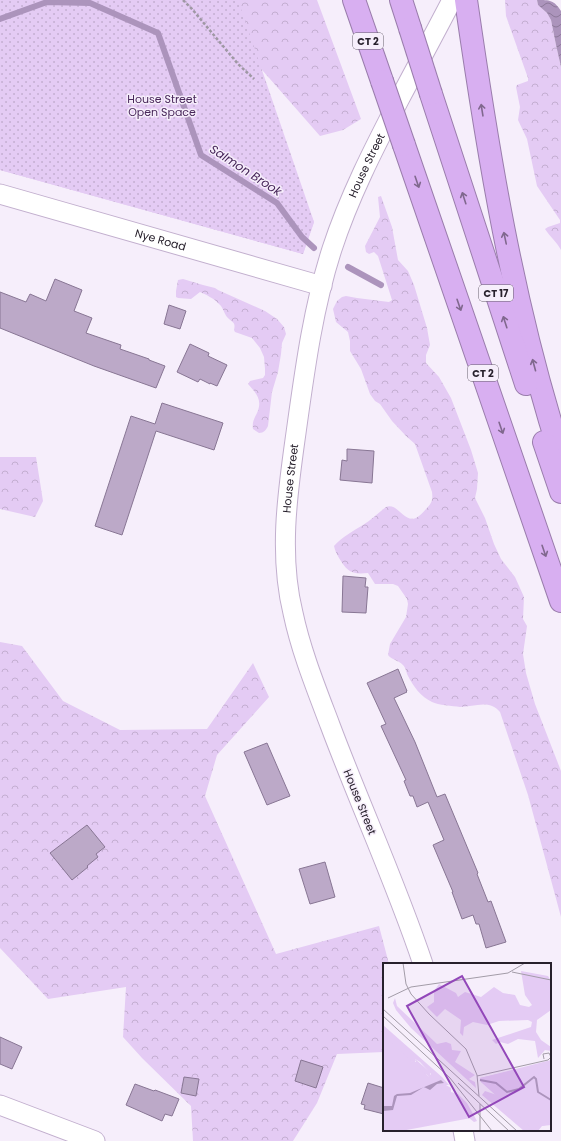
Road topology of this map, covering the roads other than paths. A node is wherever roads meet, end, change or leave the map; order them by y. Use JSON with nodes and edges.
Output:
{"nodes":[{"id":1,"x":354,"y":0,"type":"edge"},
{"id":2,"x":401,"y":0,"type":"edge"},
{"id":3,"x":452,"y":0,"type":"edge"},
{"id":4,"x":466,"y":0,"type":"edge"},
{"id":5,"x":0,"y":194,"type":"edge"},
{"id":6,"x":322,"y":286,"type":"junction"},
{"id":7,"x":561,"y":456,"type":"edge"},
{"id":8,"x":561,"y":492,"type":"edge"},
{"id":9,"x":561,"y":601,"type":"edge"},
{"id":10,"x":423,"y":963,"type":"edge"},
{"id":11,"x":0,"y":1106,"type":"edge"},
{"id":12,"x":463,"y":1131,"type":"edge"},
{"id":13,"x":95,"y":1141,"type":"edge"},
{"id":14,"x":465,"y":1141,"type":"edge"}],
"edges":[{"from":1,"to":9,"type":"highway","number":"CT 2","one_way":true,"bridge":true},
{"from":8,"to":2,"type":"highway","number":"CT 17","one_way":true,"bridge":true},
{"from":3,"to":6,"type":"street","name":"House Street"},
{"from":7,"to":4,"type":"highway","one_way":true},
{"from":5,"to":6,"type":"street","name":"Nye Road"},
{"from":6,"to":10,"type":"street","name":"House Street"},
{"from":11,"to":13,"type":"street"},
{"from":12,"to":14,"type":"street"}]}
